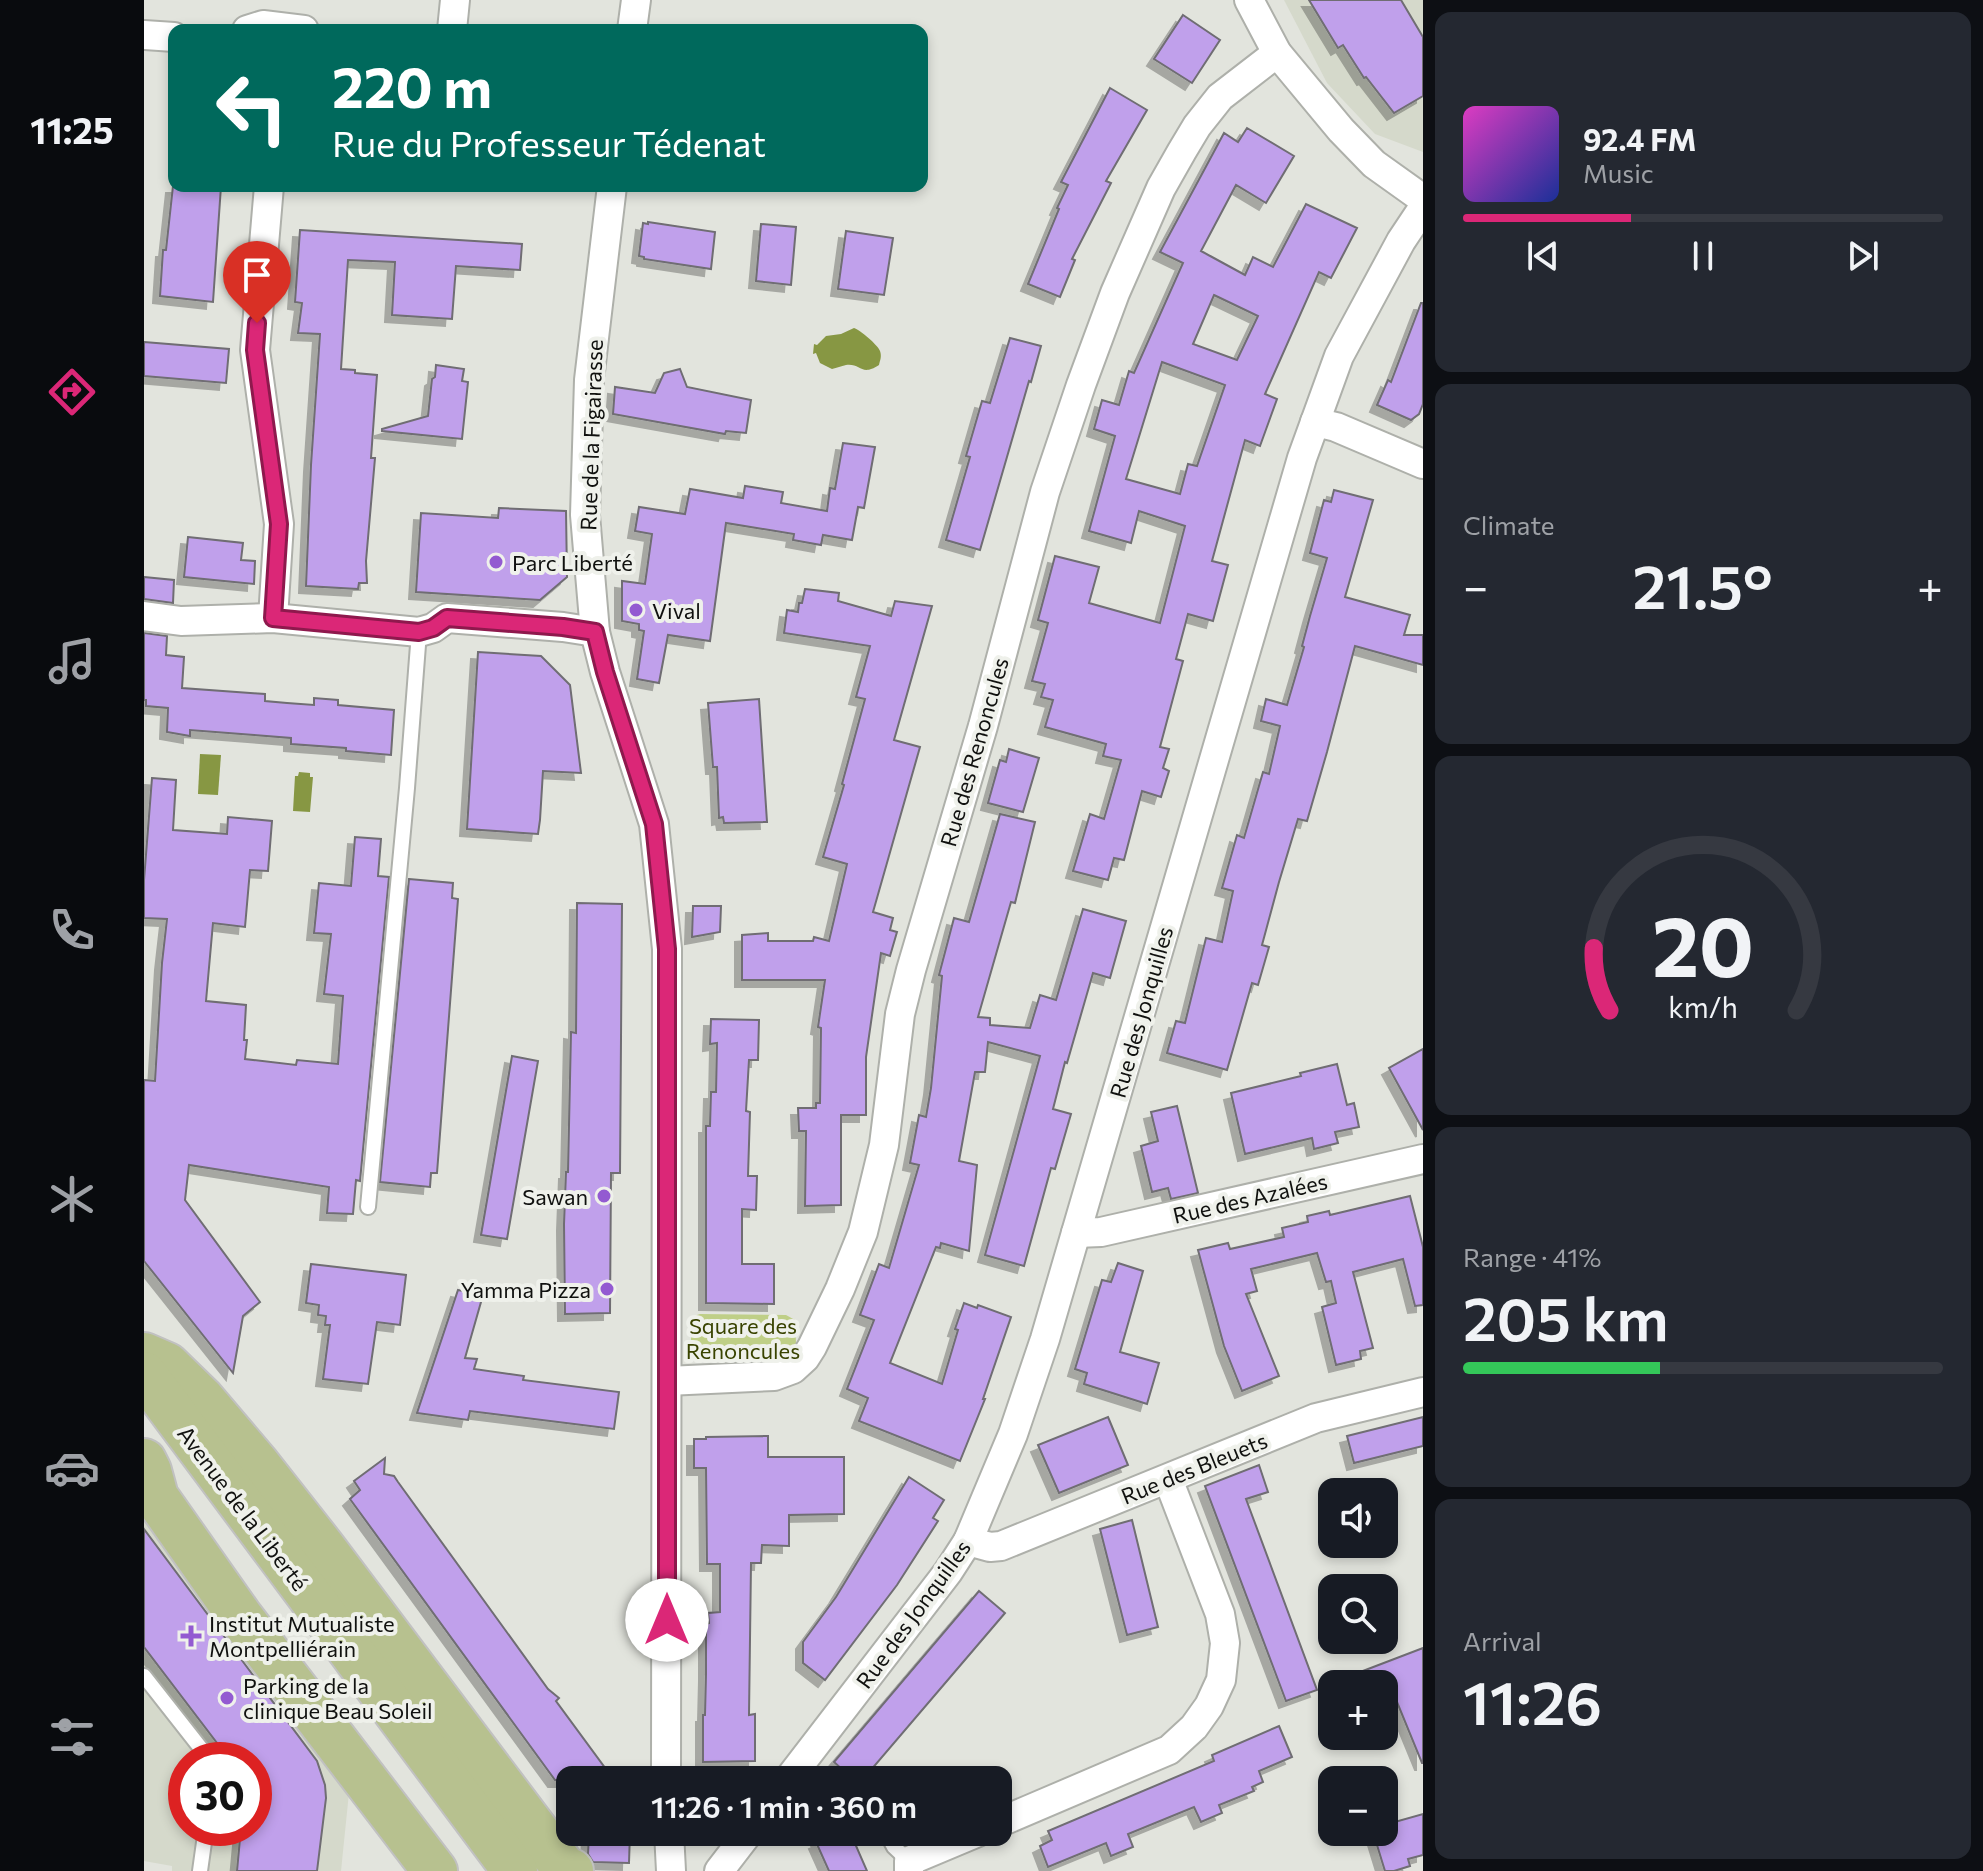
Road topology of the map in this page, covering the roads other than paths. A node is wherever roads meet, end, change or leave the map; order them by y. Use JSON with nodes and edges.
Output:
{"nodes":[{"id":1,"x":455,"y":0,"type":"edge"},
{"id":2,"x":636,"y":0,"type":"edge"},
{"id":3,"x":1249,"y":0,"type":"edge"},
{"id":4,"x":453,"y":24,"type":"edge"},
{"id":5,"x":633,"y":24,"type":"edge"},
{"id":6,"x":144,"y":35,"type":"edge"},
{"id":7,"x":168,"y":37,"type":"edge"},
{"id":8,"x":1277,"y":53,"type":"junction"},
{"id":9,"x":268,"y":192,"type":"edge"},
{"id":10,"x":611,"y":192,"type":"edge"},
{"id":11,"x":1423,"y":199,"type":"edge"},
{"id":12,"x":1423,"y":208,"type":"edge"},
{"id":13,"x":1315,"y":422,"type":"junction"},
{"id":14,"x":1423,"y":464,"type":"edge"},
{"id":15,"x":144,"y":616,"type":"edge"},
{"id":16,"x":273,"y":618,"type":"junction"},
{"id":17,"x":419,"y":632,"type":"junction"},
{"id":18,"x":595,"y":632,"type":"junction"},
{"id":19,"x":1423,"y":1159,"type":"edge"},
{"id":20,"x":368,"y":1207,"type":"dead end"},
{"id":21,"x":1076,"y":1233,"type":"junction"},
{"id":22,"x":144,"y":1355,"type":"edge"},
{"id":23,"x":144,"y":1374,"type":"edge"},
{"id":24,"x":667,"y":1381,"type":"junction"},
{"id":25,"x":1423,"y":1392,"type":"edge"},
{"id":26,"x":144,"y":1461,"type":"edge"},
{"id":27,"x":1168,"y":1479,"type":"junction"},
{"id":28,"x":968,"y":1541,"type":"junction"},
{"id":29,"x":144,"y":1676,"type":"edge"},
{"id":30,"x":196,"y":1742,"type":"edge"},
{"id":31,"x":666,"y":1766,"type":"edge"},
{"id":32,"x":799,"y":1766,"type":"edge"},
{"id":33,"x":1012,"y":1817,"type":"edge"},
{"id":34,"x":203,"y":1846,"type":"edge"},
{"id":35,"x":670,"y":1846,"type":"edge"},
{"id":36,"x":738,"y":1846,"type":"edge"},
{"id":37,"x":893,"y":1846,"type":"edge"},
{"id":38,"x":950,"y":1846,"type":"edge"},
{"id":39,"x":909,"y":1866,"type":"edge"},
{"id":40,"x":200,"y":1871,"type":"edge"},
{"id":41,"x":435,"y":1871,"type":"edge"},
{"id":42,"x":515,"y":1871,"type":"edge"},
{"id":43,"x":571,"y":1871,"type":"edge"},
{"id":44,"x":671,"y":1871,"type":"edge"},
{"id":45,"x":719,"y":1871,"type":"edge"}],
"edges":[{"from":1,"to":4,"type":"street"},
{"from":2,"to":5,"type":"street"},
{"from":3,"to":8,"type":"street"},
{"from":6,"to":7,"type":"street"},
{"from":8,"to":11,"type":"street"},
{"from":8,"to":24,"type":"street","name":"Rue des Renoncules"},
{"from":9,"to":16,"type":"street"},
{"from":10,"to":18,"type":"street","name":"Rue de la Figairasse"},
{"from":12,"to":13,"type":"street","name":"Rue des Jonquilles"},
{"from":13,"to":14,"type":"street"},
{"from":13,"to":21,"type":"street","name":"Rue des Jonquilles"},
{"from":15,"to":16,"type":"street"},
{"from":16,"to":17,"type":"street"},
{"from":17,"to":18,"type":"street"},
{"from":17,"to":20,"type":"lane"},
{"from":18,"to":24,"type":"street","name":"Rue de la Figairasse"},
{"from":19,"to":21,"type":"street","name":"Rue des Azalées"},
{"from":21,"to":28,"type":"street","name":"Rue des Jonquilles"},
{"from":22,"to":43,"type":"main road"},
{"from":23,"to":42,"type":"main road","name":"Avenue de la Liberté"},
{"from":24,"to":31,"type":"street","name":"Rue de la Figairasse"},
{"from":25,"to":27,"type":"street","name":"Rue des Bleuets"},
{"from":26,"to":41,"type":"main road"},
{"from":27,"to":28,"type":"street","name":"Rue des Bleuets"},
{"from":27,"to":33,"type":"street"},
{"from":28,"to":32,"type":"street","name":"Rue des Jonquilles"},
{"from":29,"to":30,"type":"lane"},
{"from":34,"to":40,"type":"lane"},
{"from":35,"to":44,"type":"street"},
{"from":36,"to":45,"type":"street"},
{"from":37,"to":39,"type":"lane"},
{"from":38,"to":39,"type":"street"}]}
